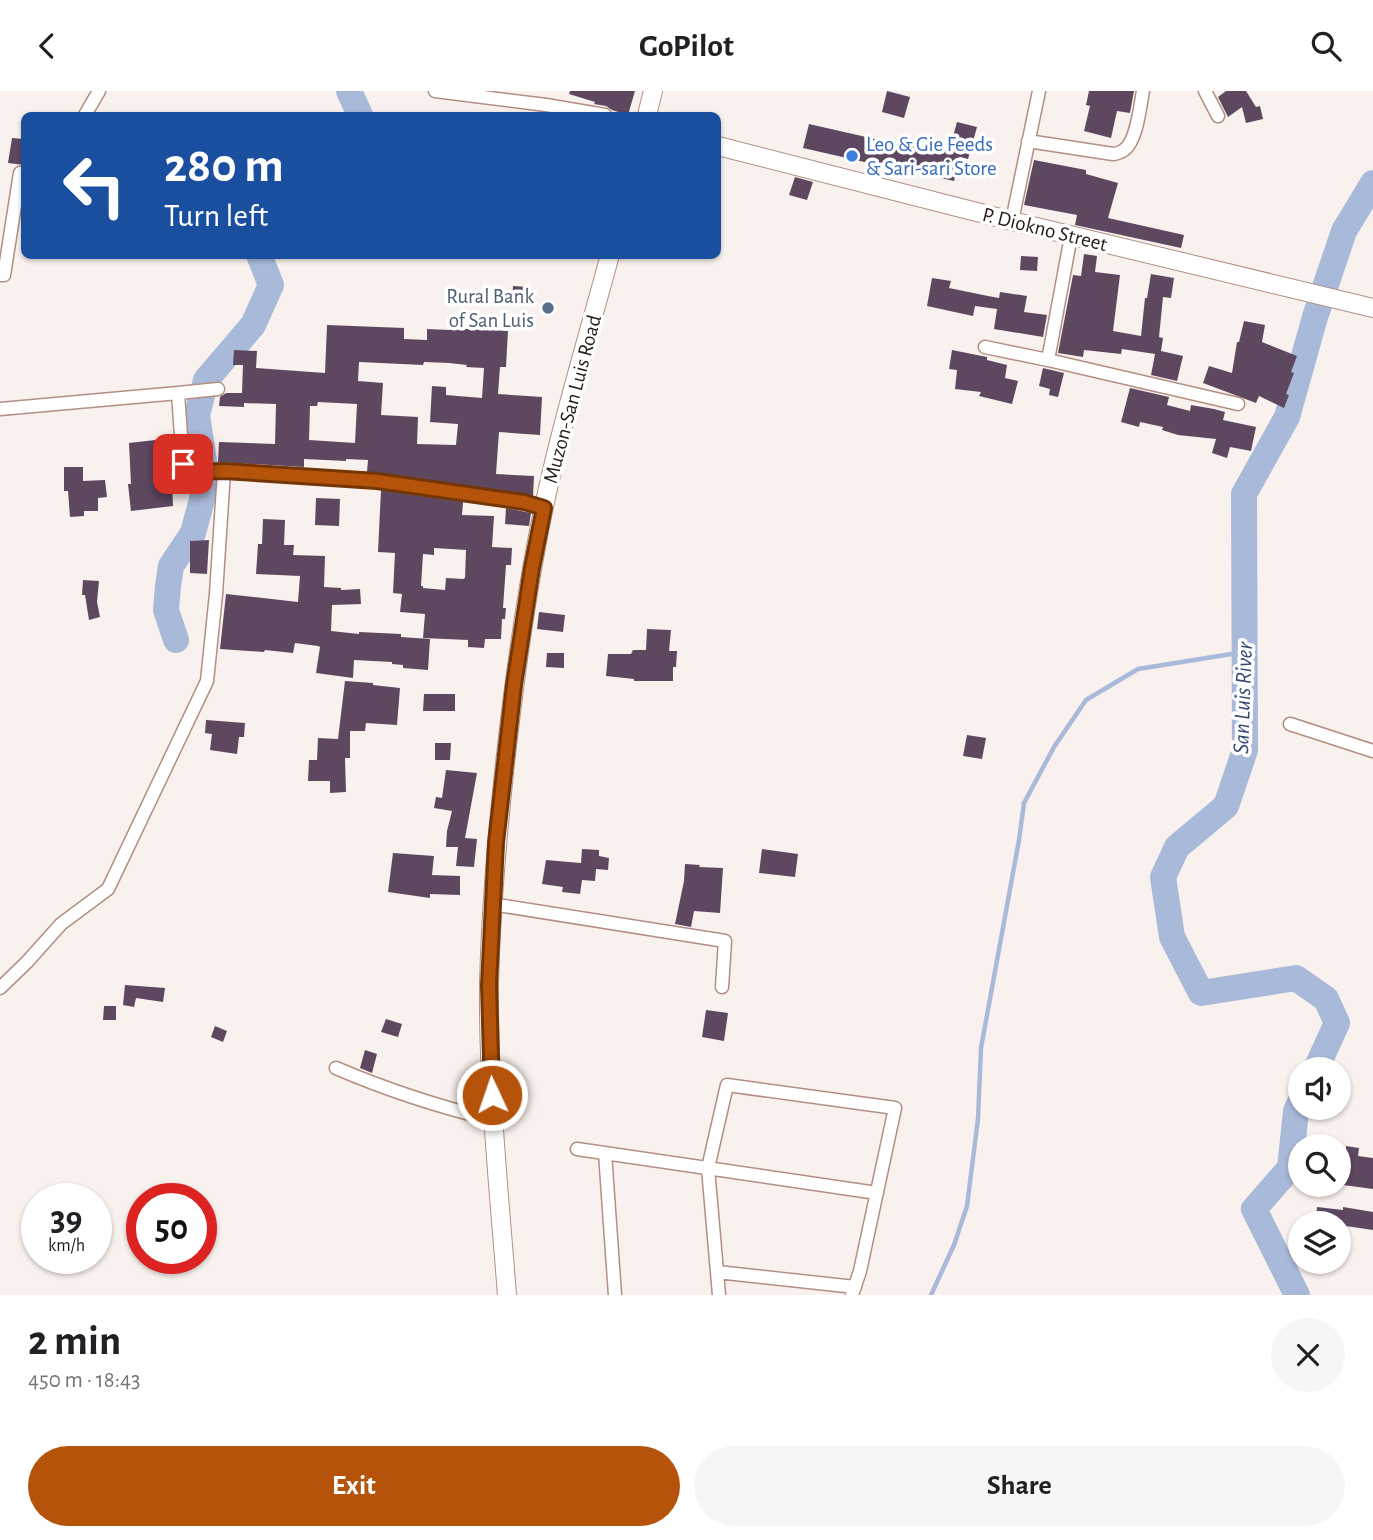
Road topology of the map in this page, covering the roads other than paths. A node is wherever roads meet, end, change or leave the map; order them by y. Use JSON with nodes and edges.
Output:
{"nodes":[{"id":1,"x":99,"y":91,"type":"edge"},
{"id":2,"x":436,"y":91,"type":"edge"},
{"id":3,"x":1039,"y":91,"type":"edge"},
{"id":4,"x":1143,"y":91,"type":"edge"},
{"id":5,"x":1205,"y":91,"type":"edge"},
{"id":6,"x":87,"y":112,"type":"edge"},
{"id":7,"x":587,"y":112,"type":"edge"},
{"id":8,"x":1218,"y":116,"type":"dead end"},
{"id":9,"x":1028,"y":141,"type":"junction"},
{"id":10,"x":721,"y":147,"type":"edge"},
{"id":11,"x":21,"y":173,"type":"edge"},
{"id":12,"x":1012,"y":221,"type":"junction"},
{"id":13,"x":1071,"y":236,"type":"junction"},
{"id":14,"x":609,"y":259,"type":"edge"},
{"id":15,"x":0,"y":275,"type":"edge"},
{"id":16,"x":1367,"y":307,"type":"edge"},
{"id":17,"x":985,"y":347,"type":"dead end"},
{"id":18,"x":1048,"y":360,"type":"junction"},
{"id":19,"x":218,"y":389,"type":"dead end"},
{"id":20,"x":178,"y":393,"type":"junction"},
{"id":21,"x":1238,"y":404,"type":"dead end"},
{"id":22,"x":0,"y":409,"type":"edge"},
{"id":23,"x":218,"y":471,"type":"junction"},
{"id":24,"x":544,"y":508,"type":"junction"},
{"id":25,"x":1290,"y":724,"type":"dead end"},
{"id":26,"x":1373,"y":751,"type":"edge"},
{"id":27,"x":492,"y":904,"type":"junction"},
{"id":28,"x":722,"y":987,"type":"dead end"},
{"id":29,"x":0,"y":988,"type":"edge"},
{"id":30,"x":336,"y":1068,"type":"dead end"},
{"id":31,"x":493,"y":1120,"type":"junction"},
{"id":32,"x":577,"y":1149,"type":"dead end"},
{"id":33,"x":605,"y":1153,"type":"junction"},
{"id":34,"x":708,"y":1168,"type":"junction"},
{"id":35,"x":877,"y":1192,"type":"junction"},
{"id":36,"x":717,"y":1272,"type":"junction"},
{"id":37,"x":853,"y":1291,"type":"edge"},
{"id":38,"x":506,"y":1295,"type":"edge"},
{"id":39,"x":615,"y":1295,"type":"edge"},
{"id":40,"x":719,"y":1295,"type":"edge"}],
"edges":[{"from":1,"to":6,"type":"street"},
{"from":2,"to":7,"type":"street"},
{"from":3,"to":9,"type":"street"},
{"from":4,"to":9,"type":"street"},
{"from":5,"to":8,"type":"street"},
{"from":9,"to":12,"type":"street"},
{"from":10,"to":12,"type":"main road","name":"P. Diokno Street"},
{"from":11,"to":15,"type":"street"},
{"from":12,"to":13,"type":"main road","name":"P. Diokno Street"},
{"from":13,"to":16,"type":"main road","name":"P. Diokno Street"},
{"from":13,"to":18,"type":"street"},
{"from":14,"to":24,"type":"main road","name":"Muzon-San Luis Road"},
{"from":17,"to":18,"type":"street"},
{"from":18,"to":21,"type":"street"},
{"from":19,"to":20,"type":"street"},
{"from":20,"to":22,"type":"street"},
{"from":20,"to":23,"type":"street"},
{"from":23,"to":24,"type":"street"},
{"from":23,"to":29,"type":"street"},
{"from":24,"to":27,"type":"main road","name":"Muzon-San Luis Road"},
{"from":25,"to":26,"type":"street"},
{"from":27,"to":28,"type":"street"},
{"from":27,"to":31,"type":"main road","name":"Muzon-San Luis Road"},
{"from":30,"to":31,"type":"street"},
{"from":31,"to":38,"type":"main road","name":"Muzon-San Luis Road"},
{"from":32,"to":33,"type":"street"},
{"from":33,"to":34,"type":"street"},
{"from":33,"to":39,"type":"street"},
{"from":34,"to":35,"type":"street"},
{"from":34,"to":35,"type":"street"},
{"from":34,"to":36,"type":"street"},
{"from":35,"to":37,"type":"street"},
{"from":36,"to":37,"type":"street"},
{"from":36,"to":40,"type":"street"}]}
